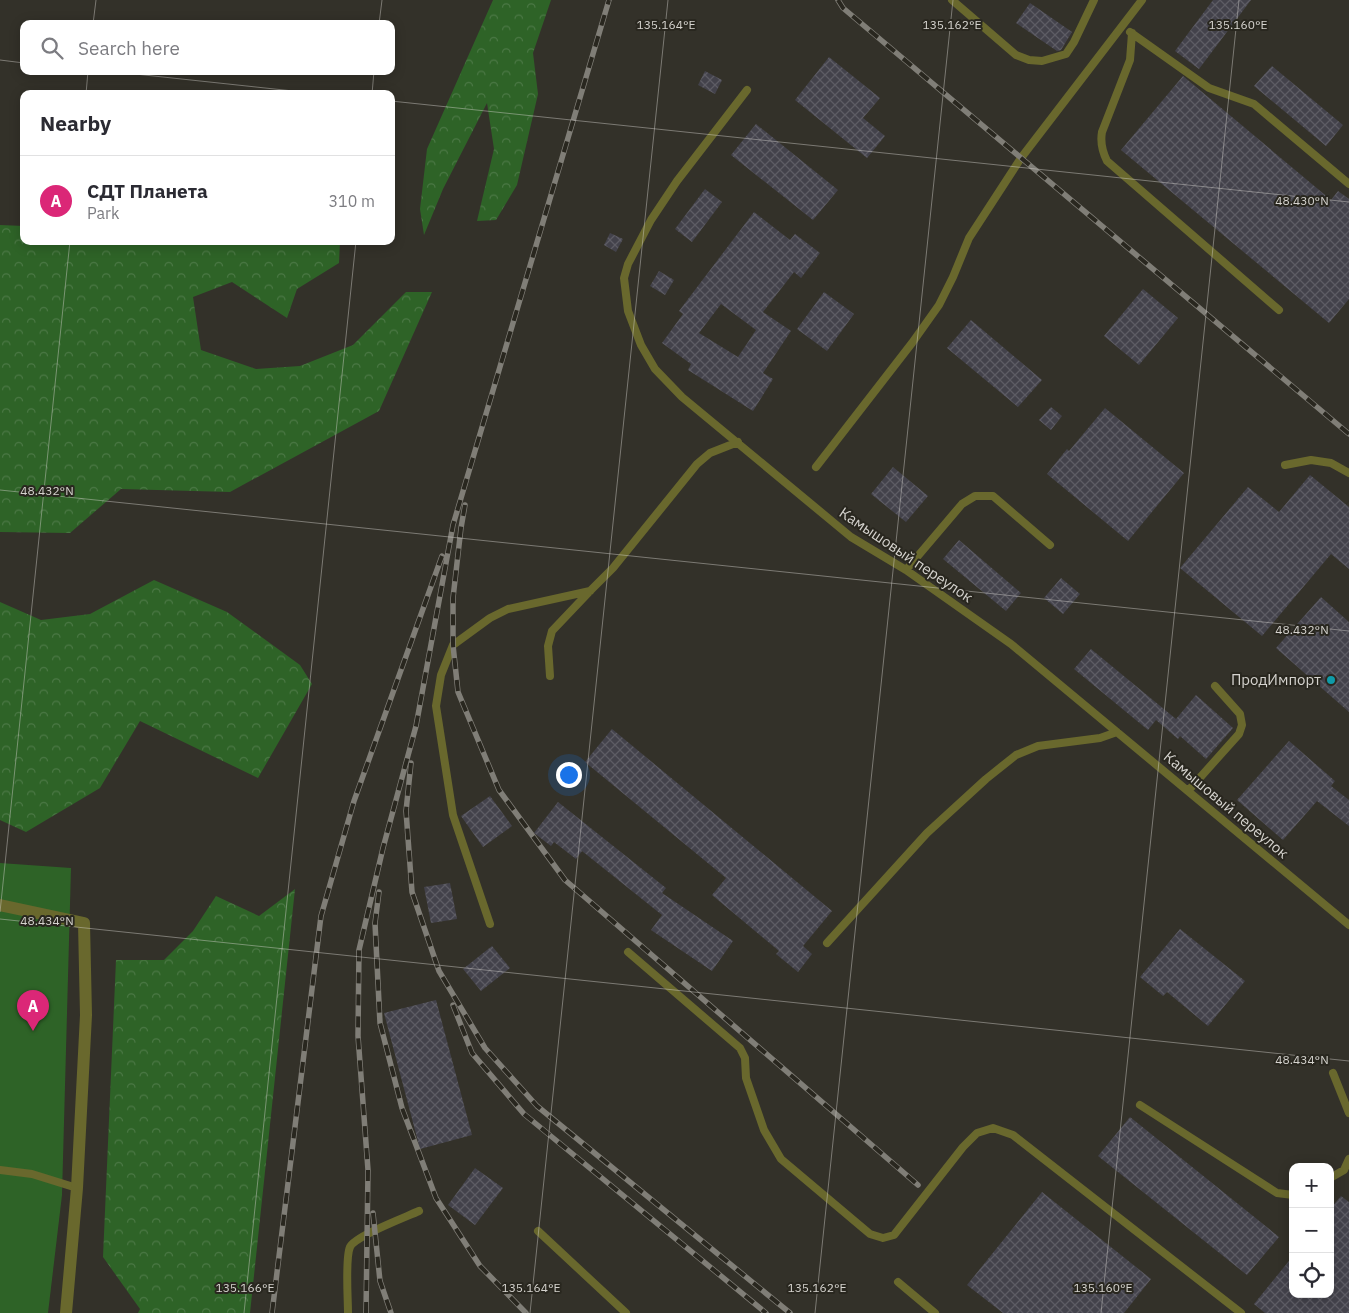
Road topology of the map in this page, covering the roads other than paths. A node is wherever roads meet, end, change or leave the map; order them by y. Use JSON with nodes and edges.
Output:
{"nodes":[{"id":1,"x":952,"y":0,"type":"edge"},
{"id":2,"x":1094,"y":0,"type":"edge"},
{"id":3,"x":1142,"y":0,"type":"edge"},
{"id":4,"x":1122,"y":26,"type":"junction"},
{"id":5,"x":1132,"y":33,"type":"junction"},
{"id":6,"x":746,"y":90,"type":"dead end"},
{"id":7,"x":1349,"y":184,"type":"edge"},
{"id":8,"x":1279,"y":310,"type":"dead end"},
{"id":9,"x":738,"y":442,"type":"junction"},
{"id":10,"x":1285,"y":465,"type":"dead end"},
{"id":11,"x":816,"y":467,"type":"dead end"},
{"id":12,"x":1349,"y":473,"type":"edge"},
{"id":13,"x":1050,"y":545,"type":"dead end"},
{"id":14,"x":906,"y":570,"type":"junction"},
{"id":15,"x":590,"y":591,"type":"junction"},
{"id":16,"x":550,"y":676,"type":"dead end"},
{"id":17,"x":1215,"y":686,"type":"dead end"},
{"id":18,"x":1117,"y":732,"type":"junction"},
{"id":19,"x":1188,"y":791,"type":"junction"},
{"id":20,"x":0,"y":905,"type":"edge"},
{"id":21,"x":490,"y":924,"type":"dead end"},
{"id":22,"x":1349,"y":926,"type":"edge"},
{"id":23,"x":826,"y":943,"type":"dead end"},
{"id":24,"x":628,"y":952,"type":"dead end"},
{"id":25,"x":1333,"y":1073,"type":"dead end"},
{"id":26,"x":1140,"y":1104,"type":"dead end"},
{"id":27,"x":1349,"y":1113,"type":"edge"},
{"id":28,"x":1349,"y":1159,"type":"edge"},
{"id":29,"x":0,"y":1170,"type":"edge"},
{"id":30,"x":1347,"y":1172,"type":"edge"},
{"id":31,"x":1334,"y":1177,"type":"edge"},
{"id":32,"x":77,"y":1188,"type":"junction"},
{"id":33,"x":1289,"y":1195,"type":"edge"},
{"id":34,"x":419,"y":1211,"type":"dead end"},
{"id":35,"x":538,"y":1231,"type":"dead end"},
{"id":36,"x":898,"y":1282,"type":"dead end"},
{"id":37,"x":66,"y":1313,"type":"edge"},
{"id":38,"x":348,"y":1313,"type":"edge"},
{"id":39,"x":626,"y":1313,"type":"edge"},
{"id":40,"x":936,"y":1313,"type":"edge"},
{"id":41,"x":1241,"y":1313,"type":"edge"}],
"edges":[{"from":1,"to":2,"type":"lane"},
{"from":3,"to":4,"type":"lane"},
{"from":4,"to":5,"type":"lane"},
{"from":4,"to":11,"type":"lane"},
{"from":5,"to":7,"type":"lane"},
{"from":5,"to":8,"type":"lane"},
{"from":6,"to":9,"type":"lane","name":"Камышовый переулок"},
{"from":9,"to":14,"type":"lane","name":"Камышовый переулок"},
{"from":9,"to":15,"type":"lane"},
{"from":10,"to":12,"type":"lane"},
{"from":13,"to":14,"type":"lane"},
{"from":14,"to":18,"type":"lane","name":"Камышовый переулок"},
{"from":15,"to":16,"type":"lane"},
{"from":15,"to":21,"type":"lane"},
{"from":17,"to":19,"type":"lane"},
{"from":18,"to":19,"type":"lane","name":"Камышовый переулок"},
{"from":18,"to":23,"type":"lane"},
{"from":19,"to":22,"type":"lane","name":"Камышовый переулок"},
{"from":20,"to":32,"type":"street"},
{"from":24,"to":41,"type":"lane"},
{"from":25,"to":27,"type":"lane"},
{"from":26,"to":33,"type":"lane"},
{"from":28,"to":30,"type":"lane"},
{"from":29,"to":32,"type":"lane"},
{"from":30,"to":31,"type":"lane"},
{"from":32,"to":37,"type":"street"},
{"from":34,"to":38,"type":"lane"},
{"from":35,"to":39,"type":"lane"},
{"from":36,"to":40,"type":"lane"}]}
